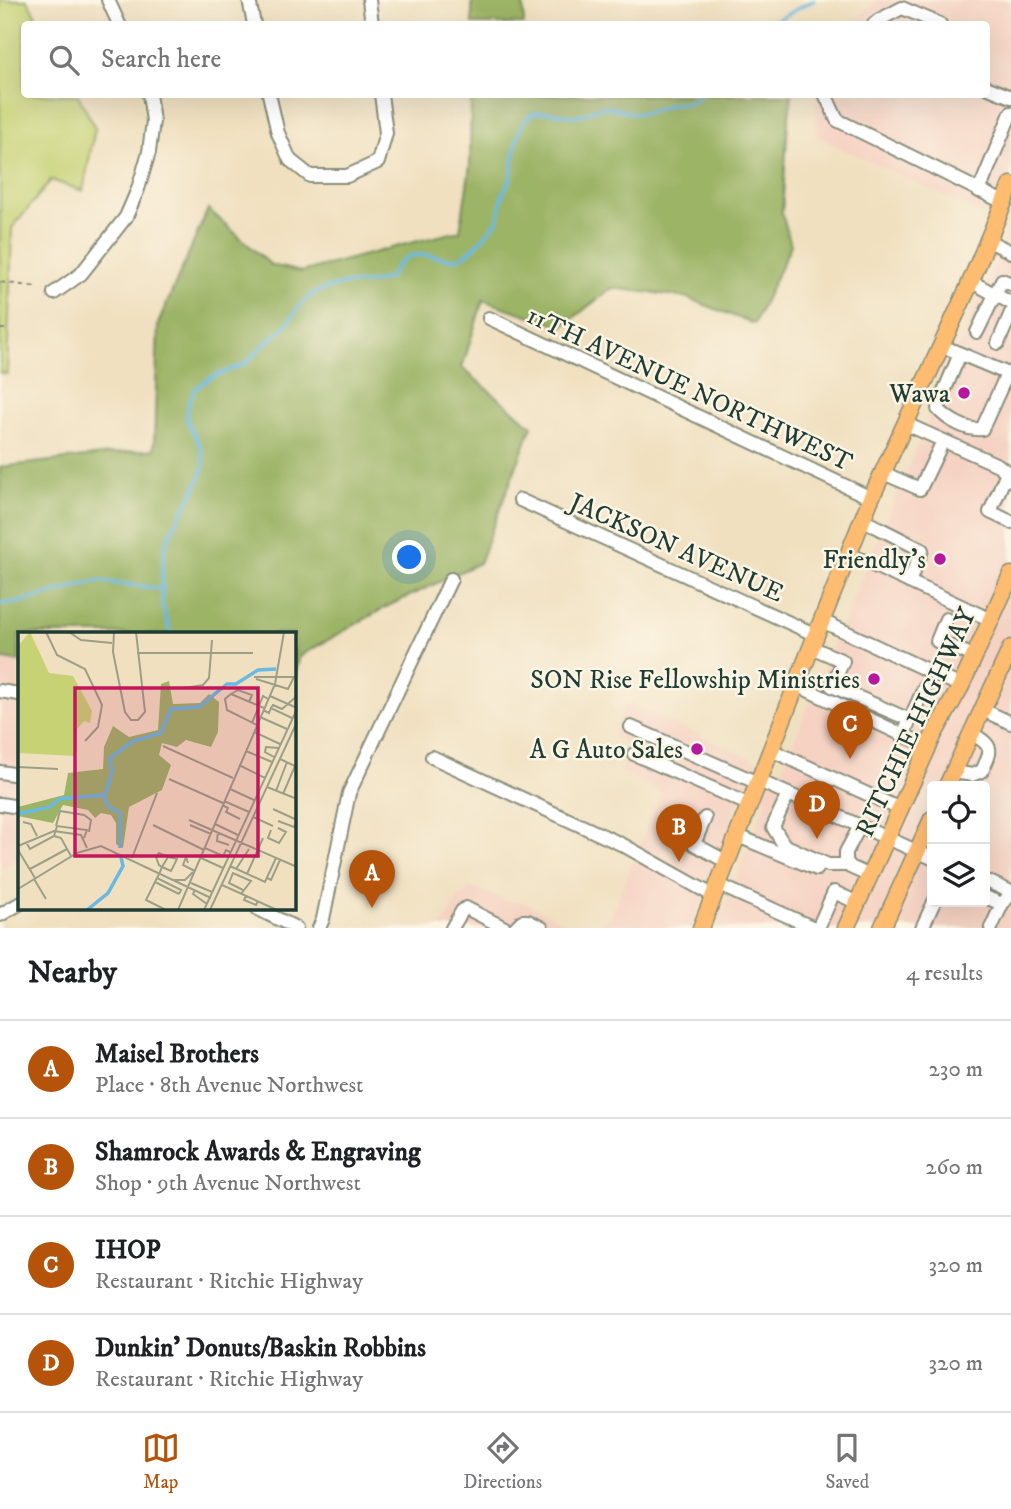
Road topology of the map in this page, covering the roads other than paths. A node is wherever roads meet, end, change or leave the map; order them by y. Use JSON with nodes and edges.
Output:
{"nodes":[{"id":1,"x":108,"y":0,"type":"edge"},
{"id":2,"x":249,"y":0,"type":"edge"},
{"id":3,"x":369,"y":0,"type":"edge"},
{"id":4,"x":118,"y":21,"type":"edge"},
{"id":5,"x":253,"y":21,"type":"edge"},
{"id":6,"x":372,"y":21,"type":"edge"},
{"id":7,"x":878,"y":21,"type":"edge"},
{"id":8,"x":933,"y":21,"type":"edge"},
{"id":9,"x":990,"y":89,"type":"edge"},
{"id":10,"x":1011,"y":97,"type":"edge"},
{"id":11,"x":150,"y":98,"type":"edge"},
{"id":12,"x":270,"y":98,"type":"edge"},
{"id":13,"x":382,"y":98,"type":"edge"},
{"id":14,"x":827,"y":98,"type":"edge"},
{"id":15,"x":1011,"y":113,"type":"edge"},
{"id":16,"x":1011,"y":185,"type":"edge"},
{"id":17,"x":979,"y":191,"type":"junction"},
{"id":18,"x":1003,"y":202,"type":"junction"},
{"id":19,"x":986,"y":240,"type":"junction"},
{"id":20,"x":1011,"y":252,"type":"edge"},
{"id":21,"x":970,"y":281,"type":"junction"},
{"id":22,"x":1011,"y":284,"type":"edge"},
{"id":23,"x":54,"y":293,"type":"dead end"},
{"id":24,"x":996,"y":295,"type":"junction"},
{"id":25,"x":1011,"y":303,"type":"edge"},
{"id":26,"x":1011,"y":313,"type":"edge"},
{"id":27,"x":489,"y":318,"type":"dead end"},
{"id":28,"x":977,"y":332,"type":"dead end"},
{"id":29,"x":998,"y":343,"type":"dead end"},
{"id":30,"x":942,"y":346,"type":"junction"},
{"id":31,"x":960,"y":354,"type":"junction"},
{"id":32,"x":1009,"y":375,"type":"edge"},
{"id":33,"x":906,"y":424,"type":"junction"},
{"id":34,"x":943,"y":441,"type":"junction"},
{"id":35,"x":883,"y":473,"type":"junction"},
{"id":36,"x":1009,"y":476,"type":"edge"},
{"id":37,"x":871,"y":498,"type":"junction"},
{"id":38,"x":520,"y":500,"type":"dead end"},
{"id":39,"x":863,"y":520,"type":"junction"},
{"id":40,"x":1011,"y":522,"type":"edge"},
{"id":41,"x":849,"y":554,"type":"junction"},
{"id":42,"x":1011,"y":575,"type":"edge"},
{"id":43,"x":451,"y":579,"type":"dead end"},
{"id":44,"x":909,"y":582,"type":"junction"},
{"id":45,"x":946,"y":620,"type":"dead end"},
{"id":46,"x":991,"y":620,"type":"junction"},
{"id":47,"x":816,"y":634,"type":"junction"},
{"id":48,"x":1011,"y":648,"type":"edge"},
{"id":49,"x":974,"y":656,"type":"junction"},
{"id":50,"x":797,"y":685,"type":"junction"},
{"id":51,"x":832,"y":686,"type":"junction"},
{"id":52,"x":925,"y":686,"type":"dead end"},
{"id":53,"x":961,"y":686,"type":"junction"},
{"id":54,"x":0,"y":691,"type":"edge"},
{"id":55,"x":18,"y":694,"type":"edge"},
{"id":56,"x":826,"y":700,"type":"junction"},
{"id":57,"x":982,"y":710,"type":"junction"},
{"id":58,"x":910,"y":720,"type":"junction"},
{"id":59,"x":1011,"y":723,"type":"edge"},
{"id":60,"x":631,"y":727,"type":"dead end"},
{"id":61,"x":972,"y":733,"type":"junction"},
{"id":62,"x":903,"y":735,"type":"junction"},
{"id":63,"x":929,"y":746,"type":"junction"},
{"id":64,"x":771,"y":750,"type":"junction"},
{"id":65,"x":634,"y":754,"type":"dead end"},
{"id":66,"x":432,"y":757,"type":"dead end"},
{"id":67,"x":0,"y":772,"type":"edge"},
{"id":68,"x":18,"y":775,"type":"edge"},
{"id":69,"x":951,"y":779,"type":"edge"},
{"id":70,"x":759,"y":782,"type":"junction"},
{"id":71,"x":788,"y":794,"type":"junction"},
{"id":72,"x":0,"y":804,"type":"edge"},
{"id":73,"x":750,"y":805,"type":"junction"},
{"id":74,"x":18,"y":807,"type":"edge"},
{"id":75,"x":900,"y":809,"type":"junction"},
{"id":76,"x":705,"y":818,"type":"dead end"},
{"id":77,"x":860,"y":826,"type":"junction"},
{"id":78,"x":738,"y":836,"type":"junction"},
{"id":79,"x":888,"y":838,"type":"junction"},
{"id":80,"x":925,"y":854,"type":"edge"},
{"id":81,"x":727,"y":862,"type":"junction"},
{"id":82,"x":848,"y":864,"type":"junction"},
{"id":83,"x":817,"y":869,"type":"dead end"},
{"id":84,"x":870,"y":876,"type":"junction"},
{"id":85,"x":990,"y":884,"type":"edge"},
{"id":86,"x":717,"y":891,"type":"junction"},
{"id":87,"x":990,"y":897,"type":"edge"},
{"id":88,"x":1008,"y":897,"type":"edge"},
{"id":89,"x":858,"y":902,"type":"junction"},
{"id":90,"x":18,"y":905,"type":"edge"},
{"id":91,"x":932,"y":907,"type":"edge"},
{"id":92,"x":262,"y":911,"type":"edge"},
{"id":93,"x":0,"y":915,"type":"edge"},
{"id":94,"x":820,"y":927,"type":"edge"},
{"id":95,"x":296,"y":928,"type":"edge"},
{"id":96,"x":319,"y":928,"type":"edge"},
{"id":97,"x":452,"y":928,"type":"edge"},
{"id":98,"x":505,"y":928,"type":"edge"},
{"id":99,"x":515,"y":928,"type":"edge"},
{"id":100,"x":542,"y":928,"type":"edge"},
{"id":101,"x":701,"y":928,"type":"edge"},
{"id":102,"x":846,"y":928,"type":"edge"},
{"id":103,"x":882,"y":928,"type":"edge"},
{"id":104,"x":922,"y":928,"type":"edge"},
{"id":105,"x":991,"y":928,"type":"edge"}],
"edges":[{"from":1,"to":4,"type":"street"},
{"from":2,"to":5,"type":"street"},
{"from":3,"to":6,"type":"street"},
{"from":7,"to":8,"type":"street"},
{"from":9,"to":10,"type":"street"},
{"from":11,"to":23,"type":"street"},
{"from":12,"to":13,"type":"street"},
{"from":14,"to":17,"type":"street"},
{"from":15,"to":17,"type":"street"},
{"from":16,"to":18,"type":"main road"},
{"from":17,"to":18,"type":"street"},
{"from":18,"to":19,"type":"main road"},
{"from":19,"to":20,"type":"street"},
{"from":19,"to":21,"type":"main road"},
{"from":21,"to":24,"type":"street"},
{"from":21,"to":30,"type":"main road"},
{"from":22,"to":24,"type":"street"},
{"from":24,"to":25,"type":"street"},
{"from":24,"to":28,"type":"street"},
{"from":26,"to":29,"type":"street"},
{"from":27,"to":37,"type":"street","name":"11TH AVENUE NORTHWEST"},
{"from":30,"to":31,"type":"street"},
{"from":30,"to":33,"type":"main road"},
{"from":31,"to":32,"type":"street"},
{"from":31,"to":32,"type":"street"},
{"from":33,"to":34,"type":"street"},
{"from":33,"to":35,"type":"main road"},
{"from":34,"to":35,"type":"street"},
{"from":34,"to":36,"type":"street"},
{"from":35,"to":37,"type":"main road"},
{"from":36,"to":40,"type":"street"},
{"from":37,"to":39,"type":"main road"},
{"from":38,"to":47,"type":"street","name":"JACKSON AVENUE"},
{"from":39,"to":41,"type":"main road"},
{"from":39,"to":44,"type":"street"},
{"from":41,"to":44,"type":"street"},
{"from":41,"to":47,"type":"main road"},
{"from":42,"to":46,"type":"main road","name":"RITCHIE HIGHWAY"},
{"from":43,"to":96,"type":"street"},
{"from":44,"to":46,"type":"street"},
{"from":45,"to":49,"type":"street"},
{"from":46,"to":49,"type":"main road","name":"RITCHIE HIGHWAY"},
{"from":47,"to":50,"type":"main road"},
{"from":47,"to":51,"type":"street"},
{"from":47,"to":53,"type":"street"},
{"from":48,"to":57,"type":"main road"},
{"from":49,"to":53,"type":"main road","name":"RITCHIE HIGHWAY"},
{"from":50,"to":56,"type":"street"},
{"from":50,"to":64,"type":"main road"},
{"from":51,"to":56,"type":"street"},
{"from":51,"to":58,"type":"street"},
{"from":52,"to":58,"type":"street"},
{"from":53,"to":63,"type":"main road","name":"RITCHIE HIGHWAY"},
{"from":54,"to":55,"type":"street"},
{"from":56,"to":62,"type":"street"},
{"from":57,"to":59,"type":"street"},
{"from":57,"to":61,"type":"main road"},
{"from":58,"to":62,"type":"street"},
{"from":60,"to":70,"type":"street"},
{"from":61,"to":69,"type":"main road"},
{"from":61,"to":69,"type":"street"},
{"from":62,"to":63,"type":"street"},
{"from":63,"to":75,"type":"main road","name":"RITCHIE HIGHWAY"},
{"from":64,"to":70,"type":"main road"},
{"from":64,"to":75,"type":"street"},
{"from":65,"to":73,"type":"street"},
{"from":66,"to":86,"type":"street"},
{"from":67,"to":68,"type":"street"},
{"from":70,"to":71,"type":"street"},
{"from":70,"to":73,"type":"main road"},
{"from":71,"to":77,"type":"street"},
{"from":71,"to":82,"type":"street"},
{"from":72,"to":74,"type":"street"},
{"from":73,"to":78,"type":"main road"},
{"from":75,"to":79,"type":"main road","name":"RITCHIE HIGHWAY"},
{"from":76,"to":81,"type":"street"},
{"from":77,"to":79,"type":"street"},
{"from":77,"to":82,"type":"street"},
{"from":78,"to":81,"type":"main road"},
{"from":78,"to":83,"type":"street"},
{"from":79,"to":80,"type":"street"},
{"from":79,"to":84,"type":"main road","name":"RITCHIE HIGHWAY"},
{"from":80,"to":103,"type":"main road"},
{"from":81,"to":86,"type":"main road"},
{"from":82,"to":84,"type":"street"},
{"from":84,"to":89,"type":"main road","name":"RITCHIE HIGHWAY"},
{"from":85,"to":88,"type":"street"},
{"from":86,"to":94,"type":"street"},
{"from":86,"to":101,"type":"main road"},
{"from":87,"to":88,"type":"street"},
{"from":88,"to":105,"type":"street"},
{"from":89,"to":94,"type":"street"},
{"from":89,"to":102,"type":"main road","name":"RITCHIE HIGHWAY"},
{"from":90,"to":93,"type":"street"},
{"from":91,"to":104,"type":"street"},
{"from":92,"to":95,"type":"street"},
{"from":97,"to":98,"type":"street"},
{"from":99,"to":100,"type":"street"}]}
